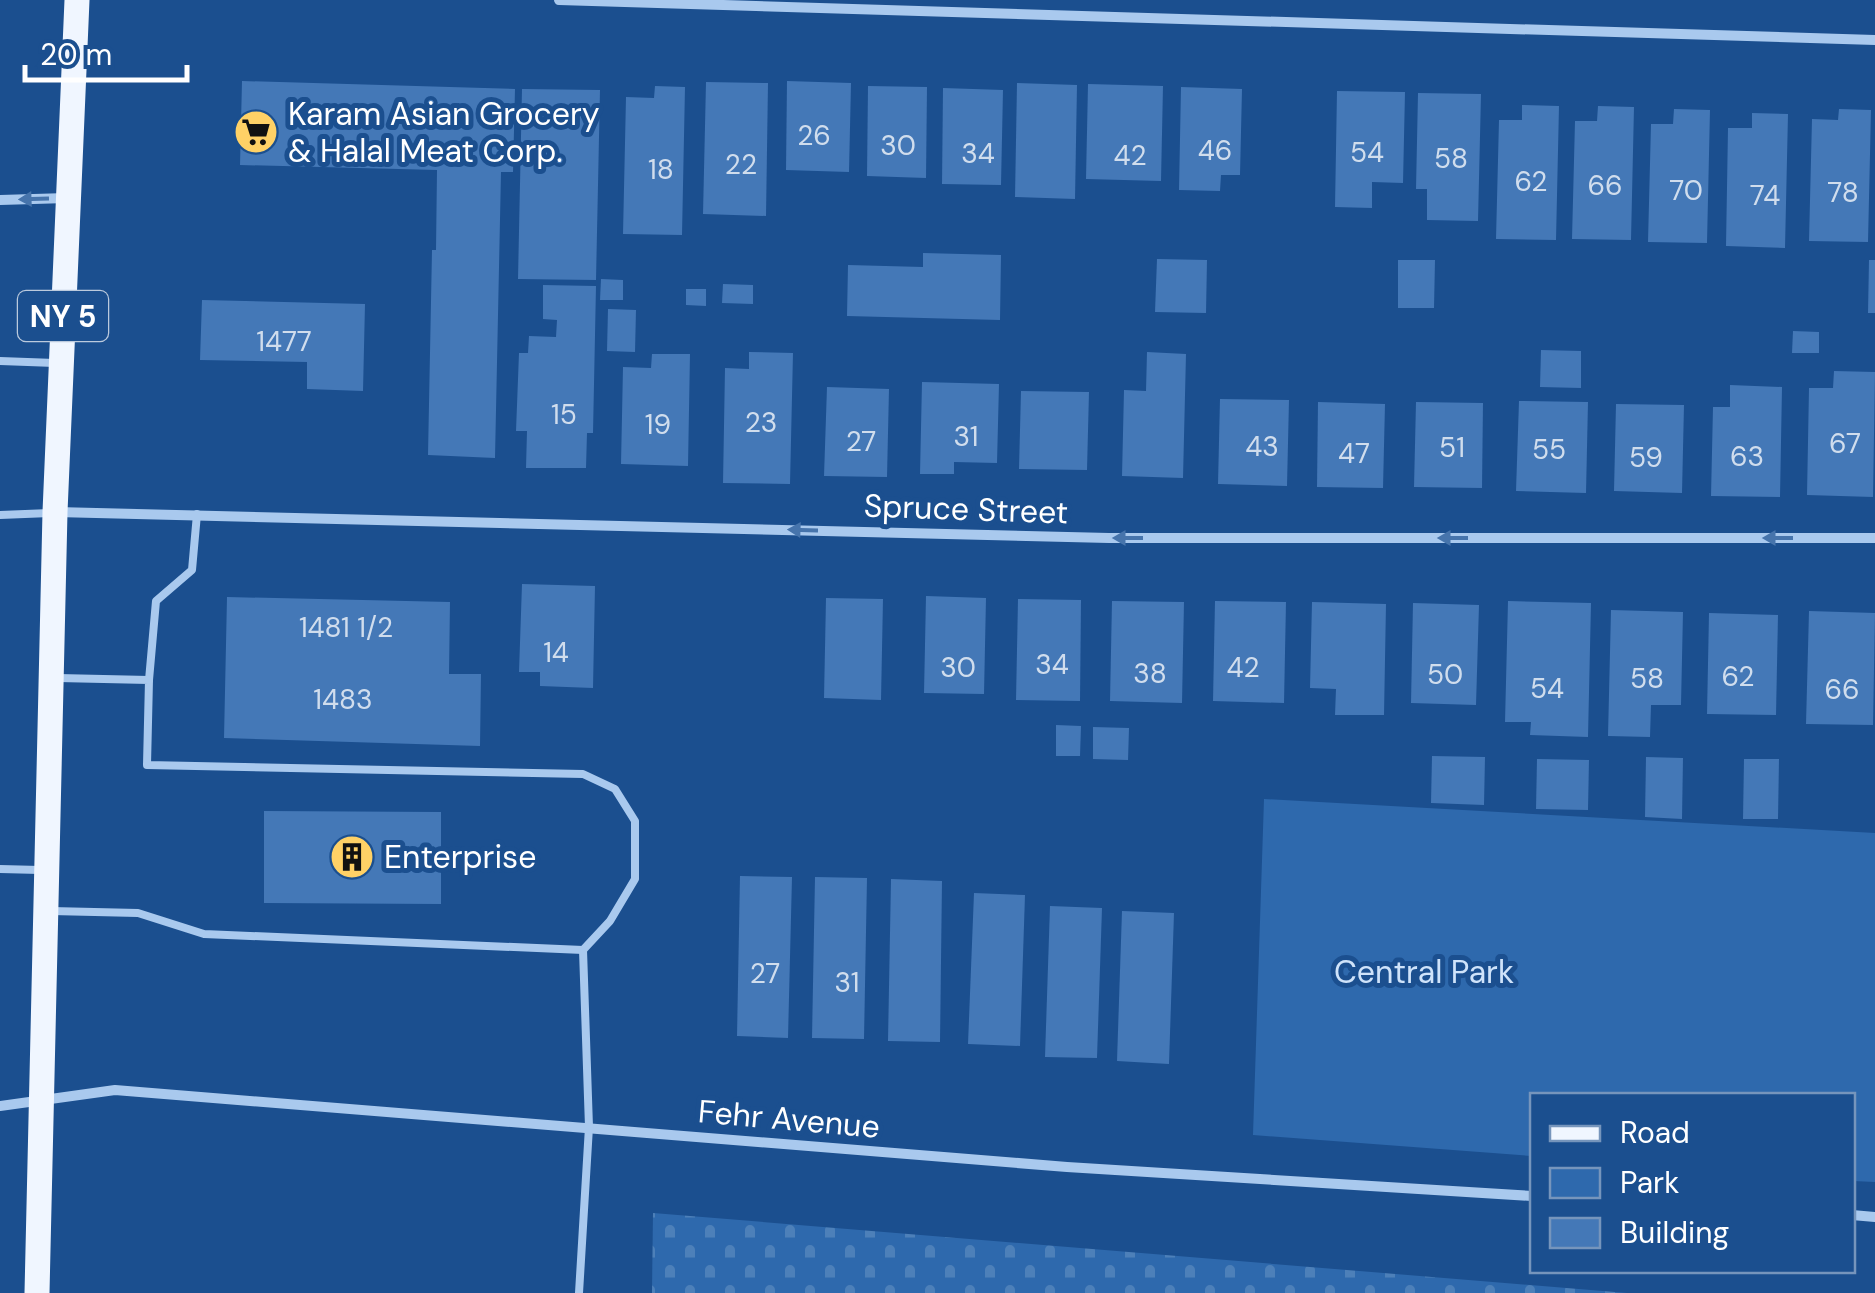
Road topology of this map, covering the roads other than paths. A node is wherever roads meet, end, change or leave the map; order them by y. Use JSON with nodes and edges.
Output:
{"nodes":[{"id":1,"x":77,"y":0,"type":"edge"},
{"id":2,"x":559,"y":0,"type":"edge"},
{"id":3,"x":1875,"y":40,"type":"edge"},
{"id":4,"x":68,"y":198,"type":"junction"},
{"id":5,"x":0,"y":200,"type":"edge"},
{"id":6,"x":0,"y":360,"type":"edge"},
{"id":7,"x":61,"y":363,"type":"junction"},
{"id":8,"x":55,"y":512,"type":"junction"},
{"id":9,"x":197,"y":514,"type":"junction"},
{"id":10,"x":0,"y":515,"type":"edge"},
{"id":11,"x":1875,"y":538,"type":"edge"},
{"id":12,"x":51,"y":678,"type":"junction"},
{"id":13,"x":149,"y":680,"type":"junction"},
{"id":14,"x":0,"y":869,"type":"edge"},
{"id":15,"x":47,"y":870,"type":"junction"},
{"id":16,"x":46,"y":911,"type":"junction"},
{"id":17,"x":582,"y":950,"type":"junction"},
{"id":18,"x":42,"y":1100,"type":"junction"},
{"id":19,"x":0,"y":1106,"type":"edge"},
{"id":20,"x":589,"y":1127,"type":"junction"},
{"id":21,"x":1530,"y":1196,"type":"edge"},
{"id":22,"x":37,"y":1293,"type":"edge"},
{"id":23,"x":579,"y":1293,"type":"edge"}],
"edges":[{"from":1,"to":4,"type":"main road","number":"NY 5"},
{"from":2,"to":3,"type":"street"},
{"from":4,"to":5,"type":"street","one_way":true},
{"from":4,"to":7,"type":"main road","number":"NY 5"},
{"from":6,"to":7,"type":"lane"},
{"from":7,"to":8,"type":"main road","number":"NY 5"},
{"from":8,"to":9,"type":"street","name":"Spruce Street"},
{"from":8,"to":10,"type":"lane"},
{"from":8,"to":12,"type":"main road","number":"NY 5"},
{"from":11,"to":9,"type":"street","name":"Spruce Street","one_way":true},
{"from":9,"to":13,"type":"lane"},
{"from":12,"to":13,"type":"lane"},
{"from":12,"to":15,"type":"main road","number":"NY 5"},
{"from":13,"to":17,"type":"lane"},
{"from":14,"to":15,"type":"lane"},
{"from":15,"to":16,"type":"main road","number":"NY 5"},
{"from":16,"to":17,"type":"lane"},
{"from":16,"to":18,"type":"main road","number":"NY 5"},
{"from":17,"to":20,"type":"lane"},
{"from":18,"to":19,"type":"street","name":"Fehr Avenue"},
{"from":18,"to":20,"type":"street","name":"Fehr Avenue"},
{"from":18,"to":22,"type":"main road","number":"NY 5"},
{"from":20,"to":21,"type":"street","name":"Fehr Avenue"},
{"from":20,"to":23,"type":"lane"}]}
